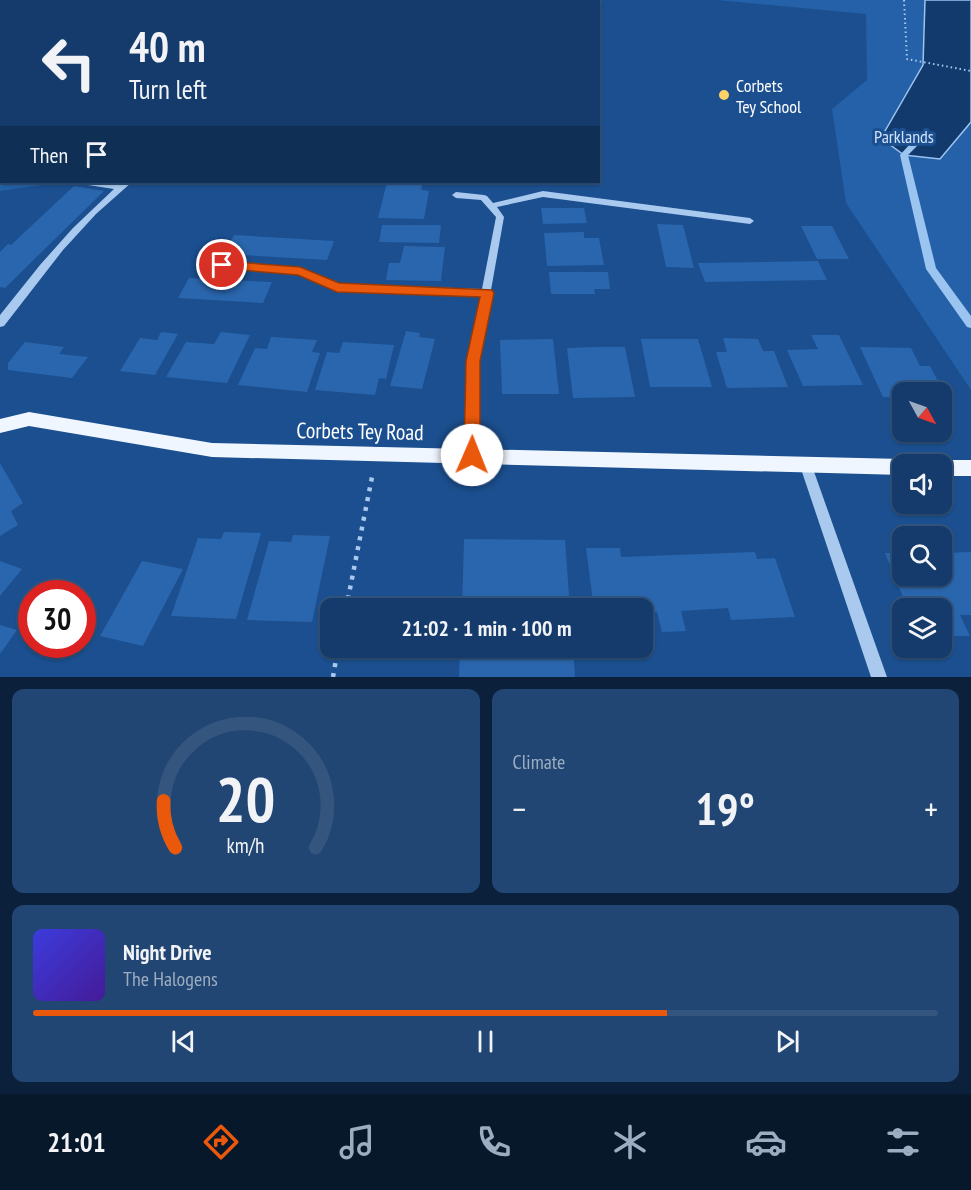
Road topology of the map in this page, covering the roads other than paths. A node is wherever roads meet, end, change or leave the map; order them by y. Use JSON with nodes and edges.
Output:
{"nodes":[{"id":1,"x":100,"y":183,"type":"edge"},
{"id":2,"x":124,"y":185,"type":"edge"},
{"id":3,"x":456,"y":195,"type":"dead end"},
{"id":4,"x":491,"y":206,"type":"junction"},
{"id":5,"x":750,"y":221,"type":"dead end"},
{"id":6,"x":222,"y":265,"type":"dead end"},
{"id":7,"x":488,"y":293,"type":"junction"},
{"id":8,"x":0,"y":322,"type":"edge"},
{"id":9,"x":0,"y":426,"type":"edge"},
{"id":10,"x":472,"y":455,"type":"junction"},
{"id":11,"x":806,"y":466,"type":"junction"},
{"id":12,"x":892,"y":467,"type":"edge"},
{"id":13,"x":952,"y":468,"type":"edge"},
{"id":14,"x":971,"y":468,"type":"edge"},
{"id":15,"x":879,"y":677,"type":"edge"}],
"edges":[{"from":1,"to":2,"type":"street"},
{"from":2,"to":8,"type":"street"},
{"from":3,"to":4,"type":"street"},
{"from":4,"to":5,"type":"street"},
{"from":4,"to":7,"type":"street"},
{"from":6,"to":7,"type":"street"},
{"from":7,"to":10,"type":"street"},
{"from":9,"to":10,"type":"main road","name":"Corbets Tey Road"},
{"from":10,"to":11,"type":"main road","name":"Corbets Tey Road"},
{"from":11,"to":12,"type":"main road","name":"Corbets Tey Road"},
{"from":11,"to":15,"type":"street"},
{"from":13,"to":14,"type":"main road"}]}
